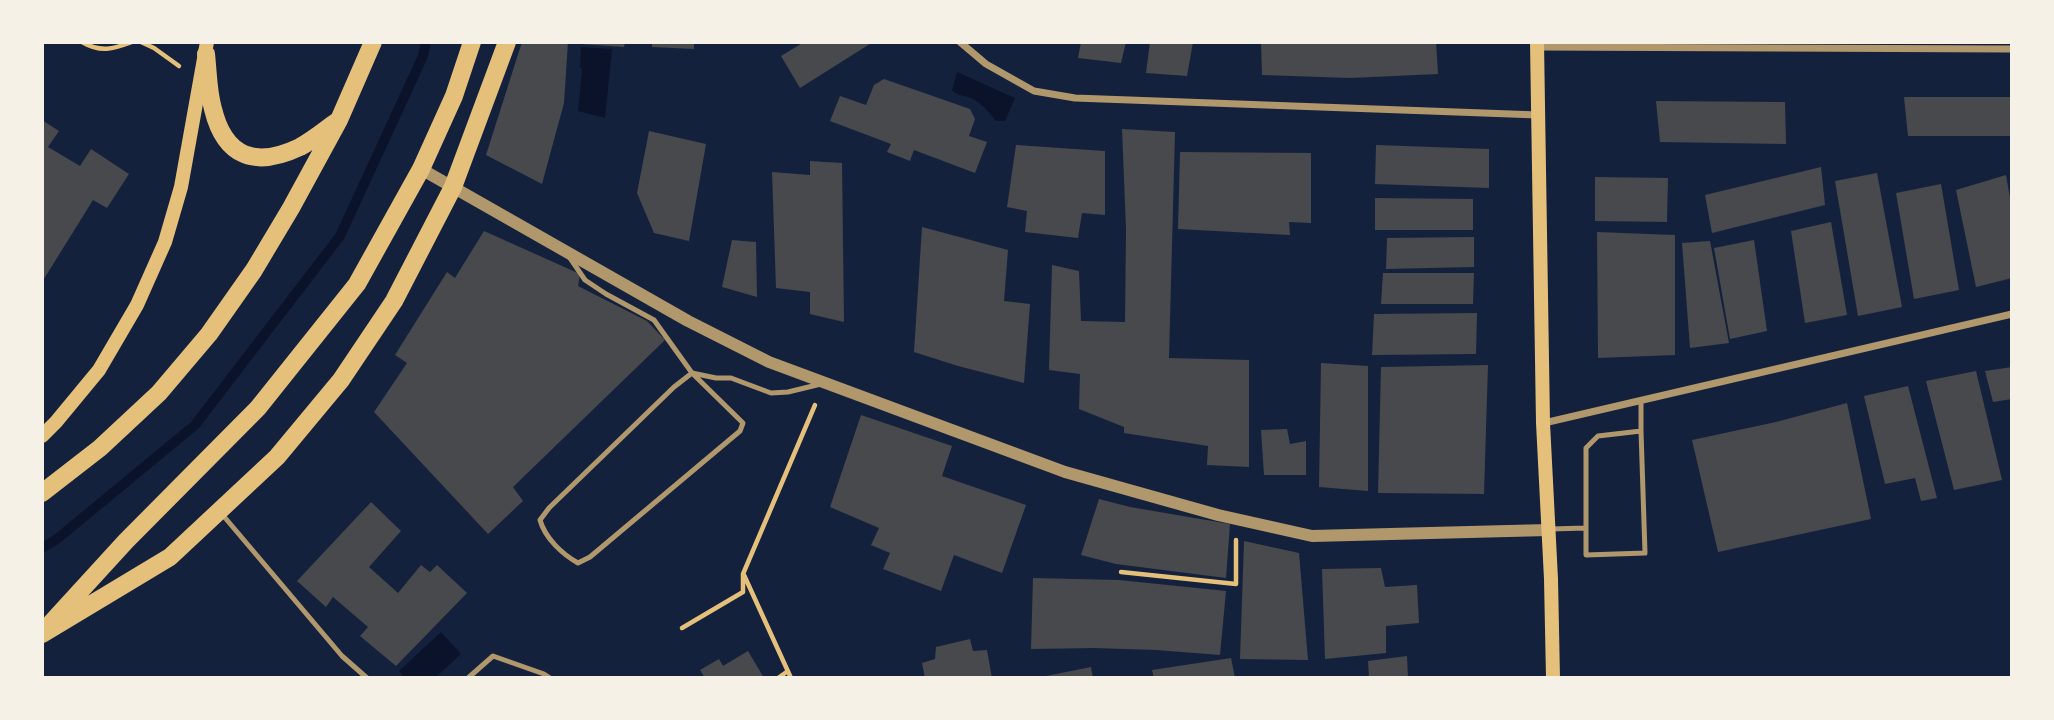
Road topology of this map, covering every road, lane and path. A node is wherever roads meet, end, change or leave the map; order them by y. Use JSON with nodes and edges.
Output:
{"nodes":[{"id":1,"x":82,"y":42,"type":"edge"},
{"id":2,"x":132,"y":42,"type":"edge"},
{"id":3,"x":141,"y":42,"type":"edge"},
{"id":4,"x":373,"y":42,"type":"edge"},
{"id":5,"x":472,"y":42,"type":"edge"},
{"id":6,"x":507,"y":42,"type":"edge"},
{"id":7,"x":960,"y":42,"type":"edge"},
{"id":8,"x":1537,"y":45,"type":"edge"},
{"id":9,"x":207,"y":48,"type":"edge"},
{"id":10,"x":2012,"y":49,"type":"edge"},
{"id":11,"x":200,"y":82,"type":"junction"},
{"id":12,"x":1538,"y":115,"type":"junction"},
{"id":13,"x":339,"y":120,"type":"junction"},
{"id":14,"x":421,"y":169,"type":"junction"},
{"id":15,"x":453,"y":187,"type":"junction"},
{"id":16,"x":568,"y":252,"type":"junction"},
{"id":17,"x":2012,"y":314,"type":"edge"},
{"id":18,"x":692,"y":373,"type":"junction"},
{"id":19,"x":824,"y":383,"type":"junction"},
{"id":20,"x":1641,"y":400,"type":"junction"},
{"id":21,"x":808,"y":422,"type":"dead end"},
{"id":22,"x":1543,"y":423,"type":"junction"},
{"id":23,"x":1641,"y":431,"type":"junction"},
{"id":24,"x":42,"y":436,"type":"edge"},
{"id":25,"x":42,"y":493,"type":"edge"},
{"id":26,"x":219,"y":510,"type":"junction"},
{"id":27,"x":1585,"y":528,"type":"junction"},
{"id":28,"x":1548,"y":530,"type":"junction"},
{"id":29,"x":1236,"y":544,"type":"dead end"},
{"id":30,"x":1121,"y":572,"type":"dead end"},
{"id":31,"x":743,"y":574,"type":"junction"},
{"id":32,"x":682,"y":628,"type":"dead end"},
{"id":33,"x":42,"y":634,"type":"edge"},
{"id":34,"x":788,"y":671,"type":"junction"},
{"id":35,"x":367,"y":678,"type":"edge"},
{"id":36,"x":468,"y":678,"type":"edge"},
{"id":37,"x":550,"y":678,"type":"edge"},
{"id":38,"x":778,"y":678,"type":"edge"},
{"id":39,"x":791,"y":678,"type":"edge"},
{"id":40,"x":1553,"y":678,"type":"edge"}],
"edges":[{"from":1,"to":2,"type":"path"},
{"from":3,"to":11,"type":"path"},
{"from":4,"to":13,"type":"main road"},
{"from":5,"to":14,"type":"main road"},
{"from":6,"to":15,"type":"main road"},
{"from":7,"to":12,"type":"street"},
{"from":8,"to":10,"type":"street"},
{"from":8,"to":12,"type":"main road"},
{"from":9,"to":11,"type":"main road"},
{"from":9,"to":13,"type":"main road"},
{"from":11,"to":24,"type":"main road"},
{"from":12,"to":22,"type":"main road"},
{"from":13,"to":25,"type":"main road"},
{"from":14,"to":15,"type":"street"},
{"from":14,"to":33,"type":"main road"},
{"from":15,"to":16,"type":"street"},
{"from":15,"to":26,"type":"main road"},
{"from":16,"to":18,"type":"lane"},
{"from":16,"to":19,"type":"street"},
{"from":17,"to":20,"type":"street"},
{"from":18,"to":18,"type":"lane"},
{"from":18,"to":19,"type":"lane"},
{"from":19,"to":28,"type":"street"},
{"from":20,"to":22,"type":"street"},
{"from":20,"to":23,"type":"lane"},
{"from":21,"to":31,"type":"path"},
{"from":22,"to":28,"type":"main road"},
{"from":23,"to":27,"type":"lane"},
{"from":23,"to":27,"type":"lane"},
{"from":26,"to":33,"type":"main road"},
{"from":26,"to":35,"type":"lane"},
{"from":27,"to":28,"type":"lane"},
{"from":28,"to":40,"type":"main road"},
{"from":29,"to":30,"type":"path"},
{"from":31,"to":32,"type":"path"},
{"from":31,"to":34,"type":"path"},
{"from":34,"to":38,"type":"path"},
{"from":34,"to":39,"type":"path"},
{"from":36,"to":37,"type":"lane"}]}
